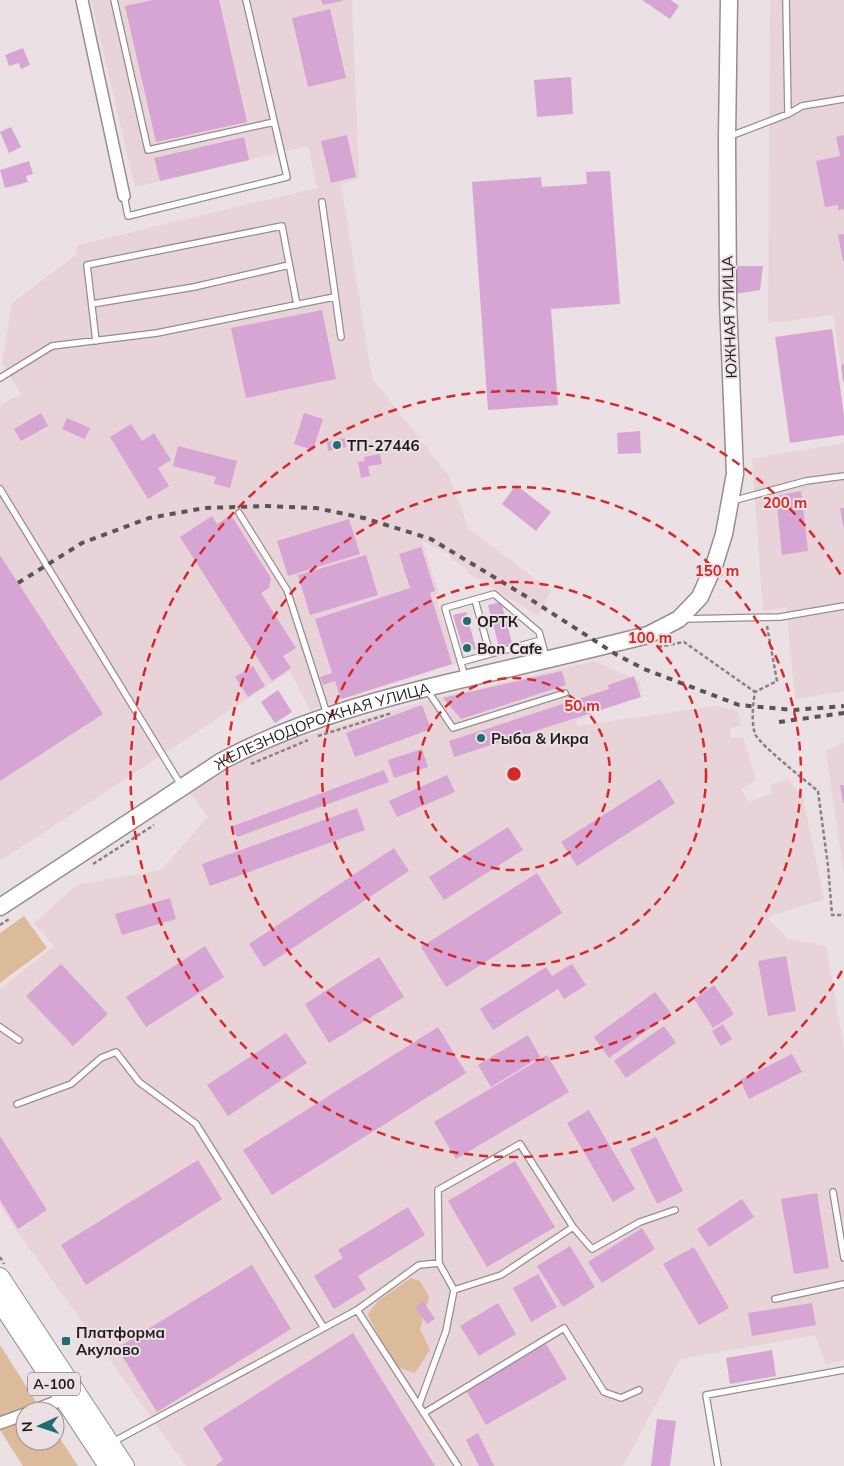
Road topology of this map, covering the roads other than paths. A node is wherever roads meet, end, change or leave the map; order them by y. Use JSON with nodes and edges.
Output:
{"nodes":[{"id":1,"x":82,"y":0,"type":"edge"},
{"id":2,"x":114,"y":0,"type":"edge"},
{"id":3,"x":246,"y":0,"type":"edge"},
{"id":4,"x":729,"y":0,"type":"edge"},
{"id":5,"x":786,"y":0,"type":"edge"},
{"id":6,"x":844,"y":99,"type":"edge"},
{"id":7,"x":788,"y":114,"type":"junction"},
{"id":8,"x":274,"y":122,"type":"junction"},
{"id":9,"x":727,"y":138,"type":"junction"},
{"id":10,"x":124,"y":196,"type":"joint"},
{"id":11,"x":322,"y":202,"type":"dead end"},
{"id":12,"x":289,"y":266,"type":"junction"},
{"id":13,"x":334,"y":297,"type":"junction"},
{"id":14,"x":92,"y":304,"type":"junction"},
{"id":15,"x":297,"y":305,"type":"junction"},
{"id":16,"x":341,"y":337,"type":"dead end"},
{"id":17,"x":96,"y":341,"type":"junction"},
{"id":18,"x":0,"y":378,"type":"edge"},
{"id":19,"x":844,"y":476,"type":"edge"},
{"id":20,"x":0,"y":489,"type":"edge"},
{"id":21,"x":730,"y":502,"type":"junction"},
{"id":22,"x":238,"y":513,"type":"dead end"},
{"id":23,"x":475,"y":600,"type":"junction"},
{"id":24,"x":844,"y":606,"type":"edge"},
{"id":25,"x":679,"y":619,"type":"junction"},
{"id":26,"x":541,"y":640,"type":"junction"},
{"id":27,"x":490,"y":654,"type":"junction"},
{"id":28,"x":546,"y":660,"type":"junction"},
{"id":29,"x":461,"y":662,"type":"junction"},
{"id":30,"x":466,"y":678,"type":"junction"},
{"id":31,"x":426,"y":688,"type":"junction"},
{"id":32,"x":565,"y":693,"type":"dead end"},
{"id":33,"x":328,"y":716,"type":"junction"},
{"id":34,"x":183,"y":787,"type":"junction"},
{"id":35,"x":0,"y":907,"type":"edge"},
{"id":36,"x":0,"y":1027,"type":"edge"},
{"id":37,"x":19,"y":1040,"type":"dead end"},
{"id":38,"x":17,"y":1104,"type":"dead end"},
{"id":39,"x":833,"y":1192,"type":"dead end"},
{"id":40,"x":675,"y":1210,"type":"dead end"},
{"id":41,"x":573,"y":1227,"type":"junction"},
{"id":42,"x":844,"y":1258,"type":"edge"},
{"id":43,"x":439,"y":1264,"type":"junction"},
{"id":44,"x":0,"y":1277,"type":"edge"},
{"id":45,"x":844,"y":1284,"type":"edge"},
{"id":46,"x":454,"y":1290,"type":"junction"},
{"id":47,"x":775,"y":1298,"type":"dead end"},
{"id":48,"x":0,"y":1302,"type":"edge"},
{"id":49,"x":357,"y":1310,"type":"junction"},
{"id":50,"x":324,"y":1328,"type":"junction"},
{"id":51,"x":844,"y":1370,"type":"edge"},
{"id":52,"x":639,"y":1390,"type":"dead end"},
{"id":53,"x":64,"y":1399,"type":"junction"},
{"id":54,"x":59,"y":1401,"type":"edge"},
{"id":55,"x":419,"y":1406,"type":"junction"},
{"id":56,"x":424,"y":1413,"type":"junction"},
{"id":57,"x":15,"y":1418,"type":"edge"},
{"id":58,"x":0,"y":1423,"type":"edge"},
{"id":59,"x":110,"y":1444,"type":"junction"},
{"id":60,"x":108,"y":1466,"type":"edge"},
{"id":61,"x":125,"y":1466,"type":"edge"},
{"id":62,"x":458,"y":1466,"type":"edge"},
{"id":63,"x":718,"y":1466,"type":"edge"}],
"edges":[{"from":1,"to":10,"type":"street"},
{"from":2,"to":8,"type":"lane"},
{"from":3,"to":8,"type":"lane"},
{"from":4,"to":9,"type":"street","name":"ЮЖНАЯ УЛИЦА"},
{"from":5,"to":7,"type":"lane"},
{"from":6,"to":7,"type":"lane"},
{"from":7,"to":9,"type":"lane"},
{"from":8,"to":10,"type":"lane"},
{"from":9,"to":21,"type":"street","name":"ЮЖНАЯ УЛИЦА"},
{"from":11,"to":13,"type":"lane"},
{"from":12,"to":14,"type":"lane"},
{"from":12,"to":14,"type":"lane"},
{"from":12,"to":15,"type":"lane"},
{"from":13,"to":15,"type":"lane"},
{"from":13,"to":16,"type":"lane"},
{"from":14,"to":17,"type":"lane"},
{"from":15,"to":17,"type":"lane"},
{"from":17,"to":18,"type":"lane"},
{"from":19,"to":21,"type":"lane"},
{"from":20,"to":34,"type":"lane"},
{"from":21,"to":25,"type":"street","name":"ЮЖНАЯ УЛИЦА"},
{"from":22,"to":33,"type":"lane"},
{"from":23,"to":26,"type":"lane"},
{"from":23,"to":27,"type":"lane"},
{"from":23,"to":29,"type":"lane"},
{"from":24,"to":25,"type":"lane"},
{"from":25,"to":28,"type":"street","name":"ЖЕЛЕЗНОДОРОЖНАЯ УЛИЦА"},
{"from":26,"to":27,"type":"lane"},
{"from":26,"to":28,"type":"lane"},
{"from":27,"to":29,"type":"lane"},
{"from":28,"to":30,"type":"street","name":"ЖЕЛЕЗНОДОРОЖНАЯ УЛИЦА"},
{"from":29,"to":30,"type":"lane"},
{"from":30,"to":31,"type":"street","name":"ЖЕЛЕЗНОДОРОЖНАЯ УЛИЦА"},
{"from":31,"to":32,"type":"lane"},
{"from":31,"to":33,"type":"street","name":"ЖЕЛЕЗНОДОРОЖНАЯ УЛИЦА"},
{"from":33,"to":34,"type":"street","name":"ЖЕЛЕЗНОДОРОЖНАЯ УЛИЦА"},
{"from":34,"to":35,"type":"street","name":"ЖЕЛЕЗНОДОРОЖНАЯ УЛИЦА"},
{"from":36,"to":37,"type":"lane"},
{"from":38,"to":50,"type":"lane"},
{"from":39,"to":42,"type":"lane"},
{"from":40,"to":41,"type":"lane"},
{"from":41,"to":43,"type":"lane"},
{"from":41,"to":46,"type":"lane"},
{"from":43,"to":46,"type":"lane"},
{"from":43,"to":49,"type":"lane"},
{"from":44,"to":59,"type":"main road","number":"А-100"},
{"from":45,"to":47,"type":"lane"},
{"from":46,"to":55,"type":"lane"},
{"from":48,"to":53,"type":"main road","number":"А-100"},
{"from":49,"to":50,"type":"lane"},
{"from":49,"to":55,"type":"lane"},
{"from":50,"to":59,"type":"lane"},
{"from":51,"to":63,"type":"lane"},
{"from":52,"to":56,"type":"lane"},
{"from":53,"to":54,"type":"street"},
{"from":53,"to":60,"type":"main road","number":"А-100"},
{"from":55,"to":56,"type":"lane"},
{"from":56,"to":62,"type":"lane"},
{"from":57,"to":58,"type":"street"},
{"from":59,"to":61,"type":"main road","number":"А-100"}]}
